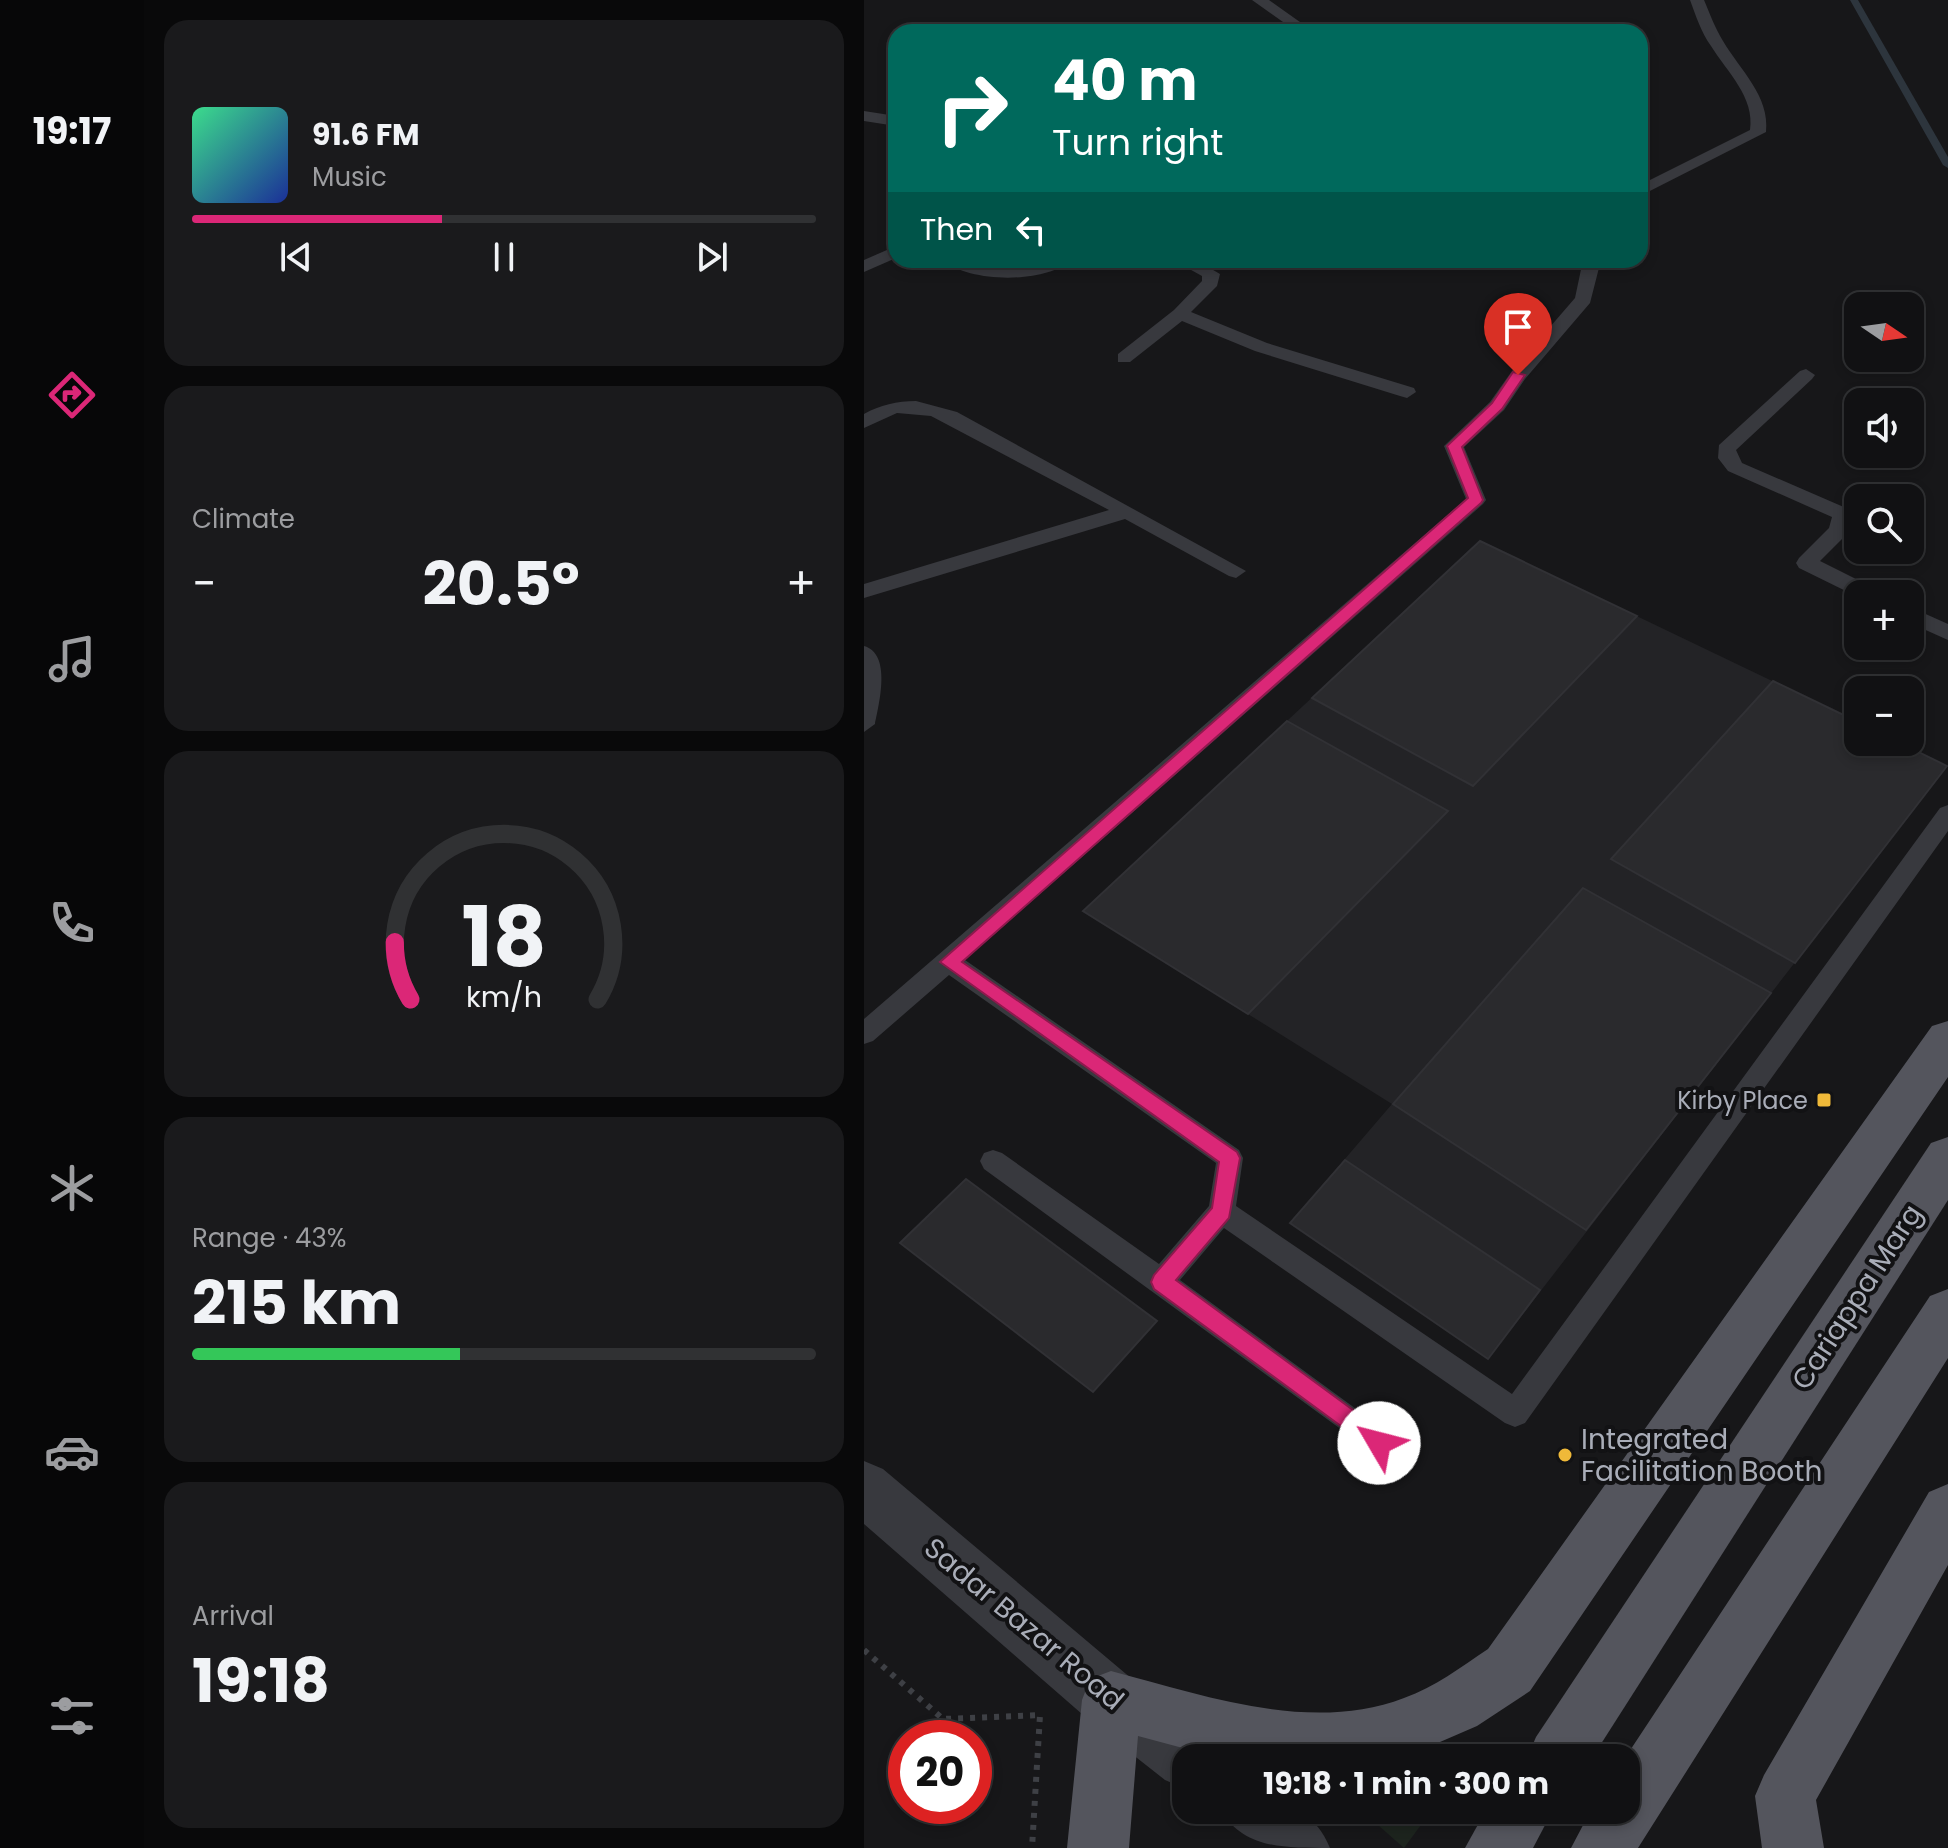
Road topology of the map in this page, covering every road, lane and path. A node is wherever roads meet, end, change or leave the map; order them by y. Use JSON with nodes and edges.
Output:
{"nodes":[{"id":1,"x":1259,"y":0,"type":"edge"},
{"id":2,"x":1697,"y":0,"type":"edge"},
{"id":3,"x":1295,"y":24,"type":"edge"},
{"id":4,"x":864,"y":116,"type":"edge"},
{"id":5,"x":888,"y":120,"type":"edge"},
{"id":6,"x":1648,"y":187,"type":"edge"},
{"id":7,"x":888,"y":255,"type":"edge"},
{"id":8,"x":864,"y":267,"type":"edge"},
{"id":9,"x":982,"y":268,"type":"edge"},
{"id":10,"x":1042,"y":268,"type":"edge"},
{"id":11,"x":1199,"y":268,"type":"edge"},
{"id":12,"x":1590,"y":268,"type":"edge"},
{"id":13,"x":1180,"y":314,"type":"junction"},
{"id":14,"x":1124,"y":358,"type":"dead end"},
{"id":15,"x":1806,"y":375,"type":"dead end"},
{"id":16,"x":1407,"y":392,"type":"dead end"},
{"id":17,"x":864,"y":422,"type":"edge"},
{"id":18,"x":1126,"y":512,"type":"junction"},
{"id":19,"x":1236,"y":571,"type":"dead end"},
{"id":20,"x":1844,"y":582,"type":"edge"},
{"id":21,"x":864,"y":591,"type":"edge"},
{"id":22,"x":1924,"y":621,"type":"edge"},
{"id":23,"x":1948,"y":633,"type":"edge"},
{"id":24,"x":864,"y":653,"type":"edge"},
{"id":25,"x":864,"y":724,"type":"edge"},
{"id":26,"x":1948,"y":814,"type":"edge"},
{"id":27,"x":949,"y":962,"type":"junction"},
{"id":28,"x":864,"y":1034,"type":"edge"},
{"id":29,"x":1948,"y":1040,"type":"edge"},
{"id":30,"x":1948,"y":1158,"type":"edge"},
{"id":31,"x":993,"y":1161,"type":"dead end"},
{"id":32,"x":1222,"y":1211,"type":"junction"},
{"id":33,"x":1161,"y":1282,"type":"junction"},
{"id":34,"x":1948,"y":1313,"type":"edge"},
{"id":35,"x":1379,"y":1443,"type":"dead end"},
{"id":36,"x":864,"y":1488,"type":"edge"},
{"id":37,"x":1948,"y":1511,"type":"edge"},
{"id":38,"x":864,"y":1650,"type":"edge"},
{"id":39,"x":1111,"y":1700,"type":"junction"},
{"id":40,"x":1566,"y":1744,"type":"edge"},
{"id":41,"x":1172,"y":1748,"type":"edge"},
{"id":42,"x":1269,"y":1824,"type":"edge"},
{"id":43,"x":1513,"y":1824,"type":"edge"},
{"id":44,"x":1032,"y":1848,"type":"edge"},
{"id":45,"x":1098,"y":1848,"type":"edge"},
{"id":46,"x":1299,"y":1848,"type":"edge"},
{"id":47,"x":1496,"y":1848,"type":"edge"},
{"id":48,"x":1602,"y":1848,"type":"edge"},
{"id":49,"x":1793,"y":1848,"type":"edge"}],
"edges":[{"from":1,"to":3,"type":"lane"},
{"from":2,"to":6,"type":"lane"},
{"from":4,"to":5,"type":"lane"},
{"from":7,"to":8,"type":"lane"},
{"from":9,"to":10,"type":"lane"},
{"from":11,"to":13,"type":"lane"},
{"from":12,"to":27,"type":"lane"},
{"from":13,"to":14,"type":"lane"},
{"from":13,"to":16,"type":"lane"},
{"from":15,"to":20,"type":"lane"},
{"from":17,"to":18,"type":"lane"},
{"from":18,"to":19,"type":"lane"},
{"from":18,"to":21,"type":"lane"},
{"from":22,"to":23,"type":"lane"},
{"from":24,"to":25,"type":"lane"},
{"from":26,"to":32,"type":"lane"},
{"from":27,"to":28,"type":"lane"},
{"from":27,"to":32,"type":"lane"},
{"from":29,"to":39,"type":"main road"},
{"from":30,"to":40,"type":"main road","name":"Cariappa Marg"},
{"from":31,"to":33,"type":"lane"},
{"from":32,"to":33,"type":"lane"},
{"from":33,"to":35,"type":"lane"},
{"from":34,"to":48,"type":"main road"},
{"from":36,"to":39,"type":"street","name":"Sadar Bazar Road"},
{"from":37,"to":49,"type":"main road"},
{"from":38,"to":44,"type":"path"},
{"from":39,"to":41,"type":"street","name":"Sadar Bazar Road"},
{"from":39,"to":45,"type":"main road"},
{"from":42,"to":46,"type":"street"},
{"from":43,"to":47,"type":"main road"}]}
